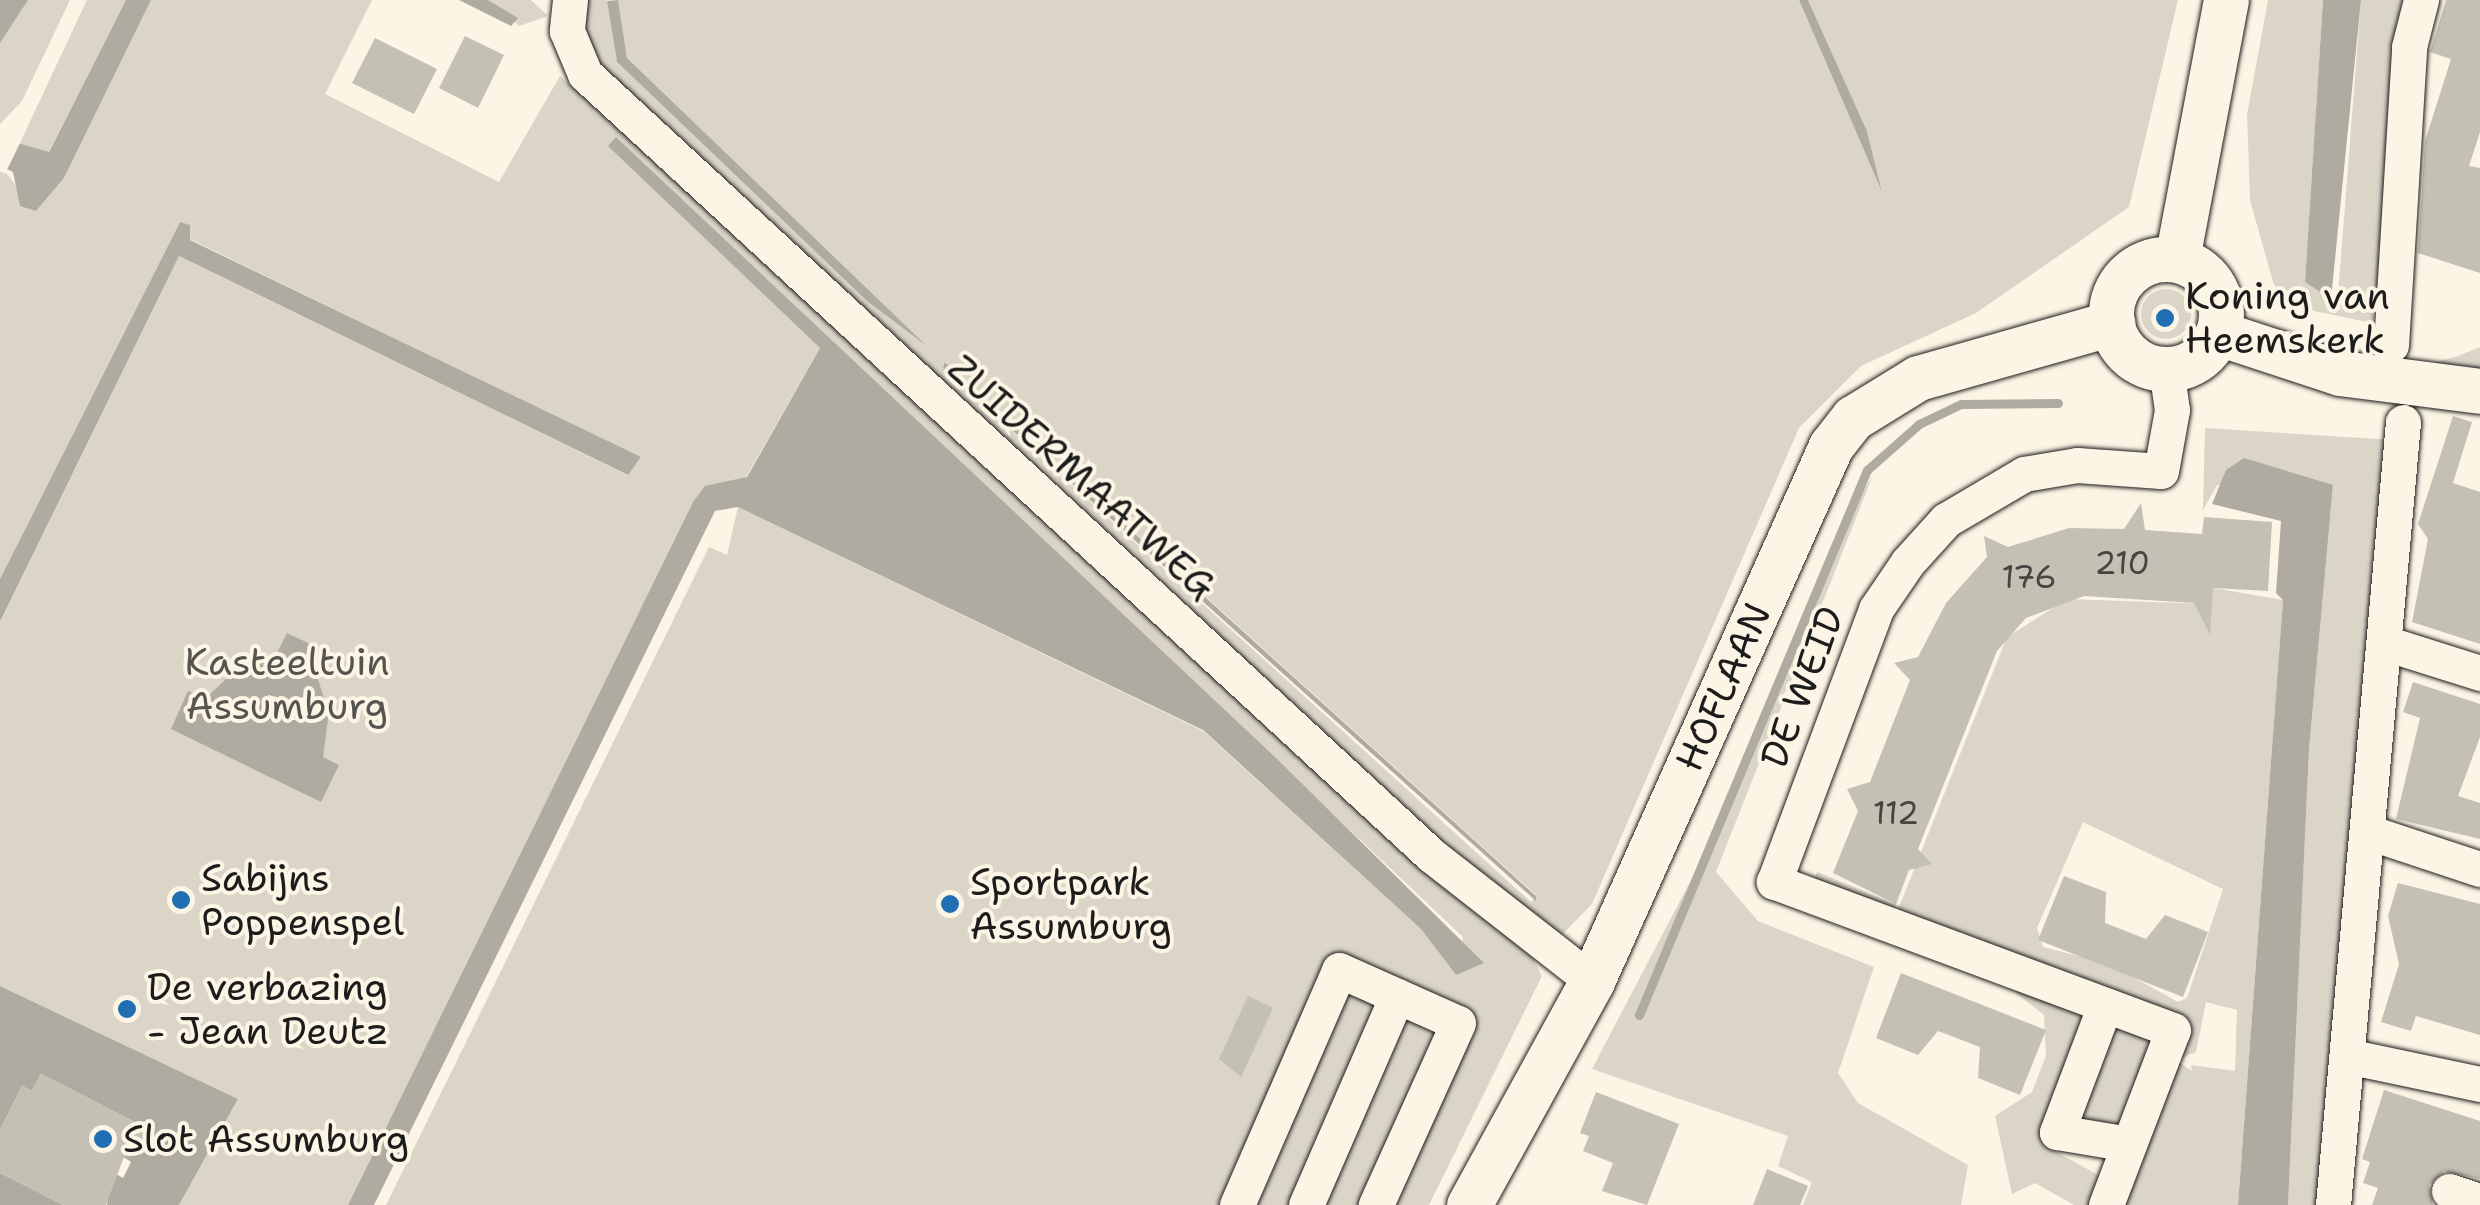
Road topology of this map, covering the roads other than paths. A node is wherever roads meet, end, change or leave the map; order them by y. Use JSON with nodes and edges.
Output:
{"nodes":[{"id":1,"x":570,"y":0,"type":"edge"},
{"id":2,"x":2226,"y":0,"type":"edge"},
{"id":3,"x":2421,"y":0,"type":"edge"},
{"id":4,"x":2177,"y":259,"type":"junction"},
{"id":5,"x":2112,"y":323,"type":"junction"},
{"id":6,"x":2218,"y":333,"type":"junction"},
{"id":7,"x":2391,"y":345,"type":"dead end"},
{"id":8,"x":2166,"y":368,"type":"junction"},
{"id":9,"x":2480,"y":391,"type":"edge"},
{"id":10,"x":2403,"y":422,"type":"dead end"},
{"id":11,"x":2386,"y":643,"type":"junction"},
{"id":12,"x":2480,"y":674,"type":"edge"},
{"id":13,"x":2368,"y":832,"type":"junction"},
{"id":14,"x":2480,"y":869,"type":"edge"},
{"id":15,"x":1592,"y":981,"type":"junction"},
{"id":16,"x":1396,"y":996,"type":"junction"},
{"id":17,"x":2104,"y":1005,"type":"junction"},
{"id":18,"x":2347,"y":1056,"type":"junction"},
{"id":19,"x":2480,"y":1084,"type":"edge"},
{"id":20,"x":2129,"y":1144,"type":"junction"},
{"id":21,"x":1236,"y":1205,"type":"edge"},
{"id":22,"x":1306,"y":1205,"type":"edge"},
{"id":23,"x":1376,"y":1205,"type":"edge"},
{"id":24,"x":1470,"y":1205,"type":"edge"},
{"id":25,"x":2106,"y":1205,"type":"edge"},
{"id":26,"x":2333,"y":1205,"type":"edge"}],
"edges":[{"from":1,"to":15,"type":"street","name":"ZUIDERMAATWEG"},
{"from":2,"to":4,"type":"main road"},
{"from":3,"to":7,"type":"street"},
{"from":4,"to":5,"type":"main road"},
{"from":4,"to":6,"type":"main road"},
{"from":5,"to":8,"type":"main road"},
{"from":5,"to":15,"type":"main road","name":"HOFLAAN"},
{"from":6,"to":8,"type":"main road"},
{"from":6,"to":9,"type":"main road"},
{"from":8,"to":17,"type":"street","name":"DE WEID"},
{"from":10,"to":11,"type":"street"},
{"from":11,"to":12,"type":"street"},
{"from":11,"to":13,"type":"street"},
{"from":13,"to":14,"type":"street"},
{"from":13,"to":18,"type":"street"},
{"from":15,"to":24,"type":"main road","name":"HOFLAAN"},
{"from":16,"to":21,"type":"street"},
{"from":16,"to":22,"type":"street"},
{"from":16,"to":23,"type":"street"},
{"from":17,"to":20,"type":"street","name":"DE WEID"},
{"from":17,"to":20,"type":"street"},
{"from":18,"to":19,"type":"street"},
{"from":18,"to":26,"type":"street"},
{"from":20,"to":25,"type":"street","name":"DE WEID"}]}
